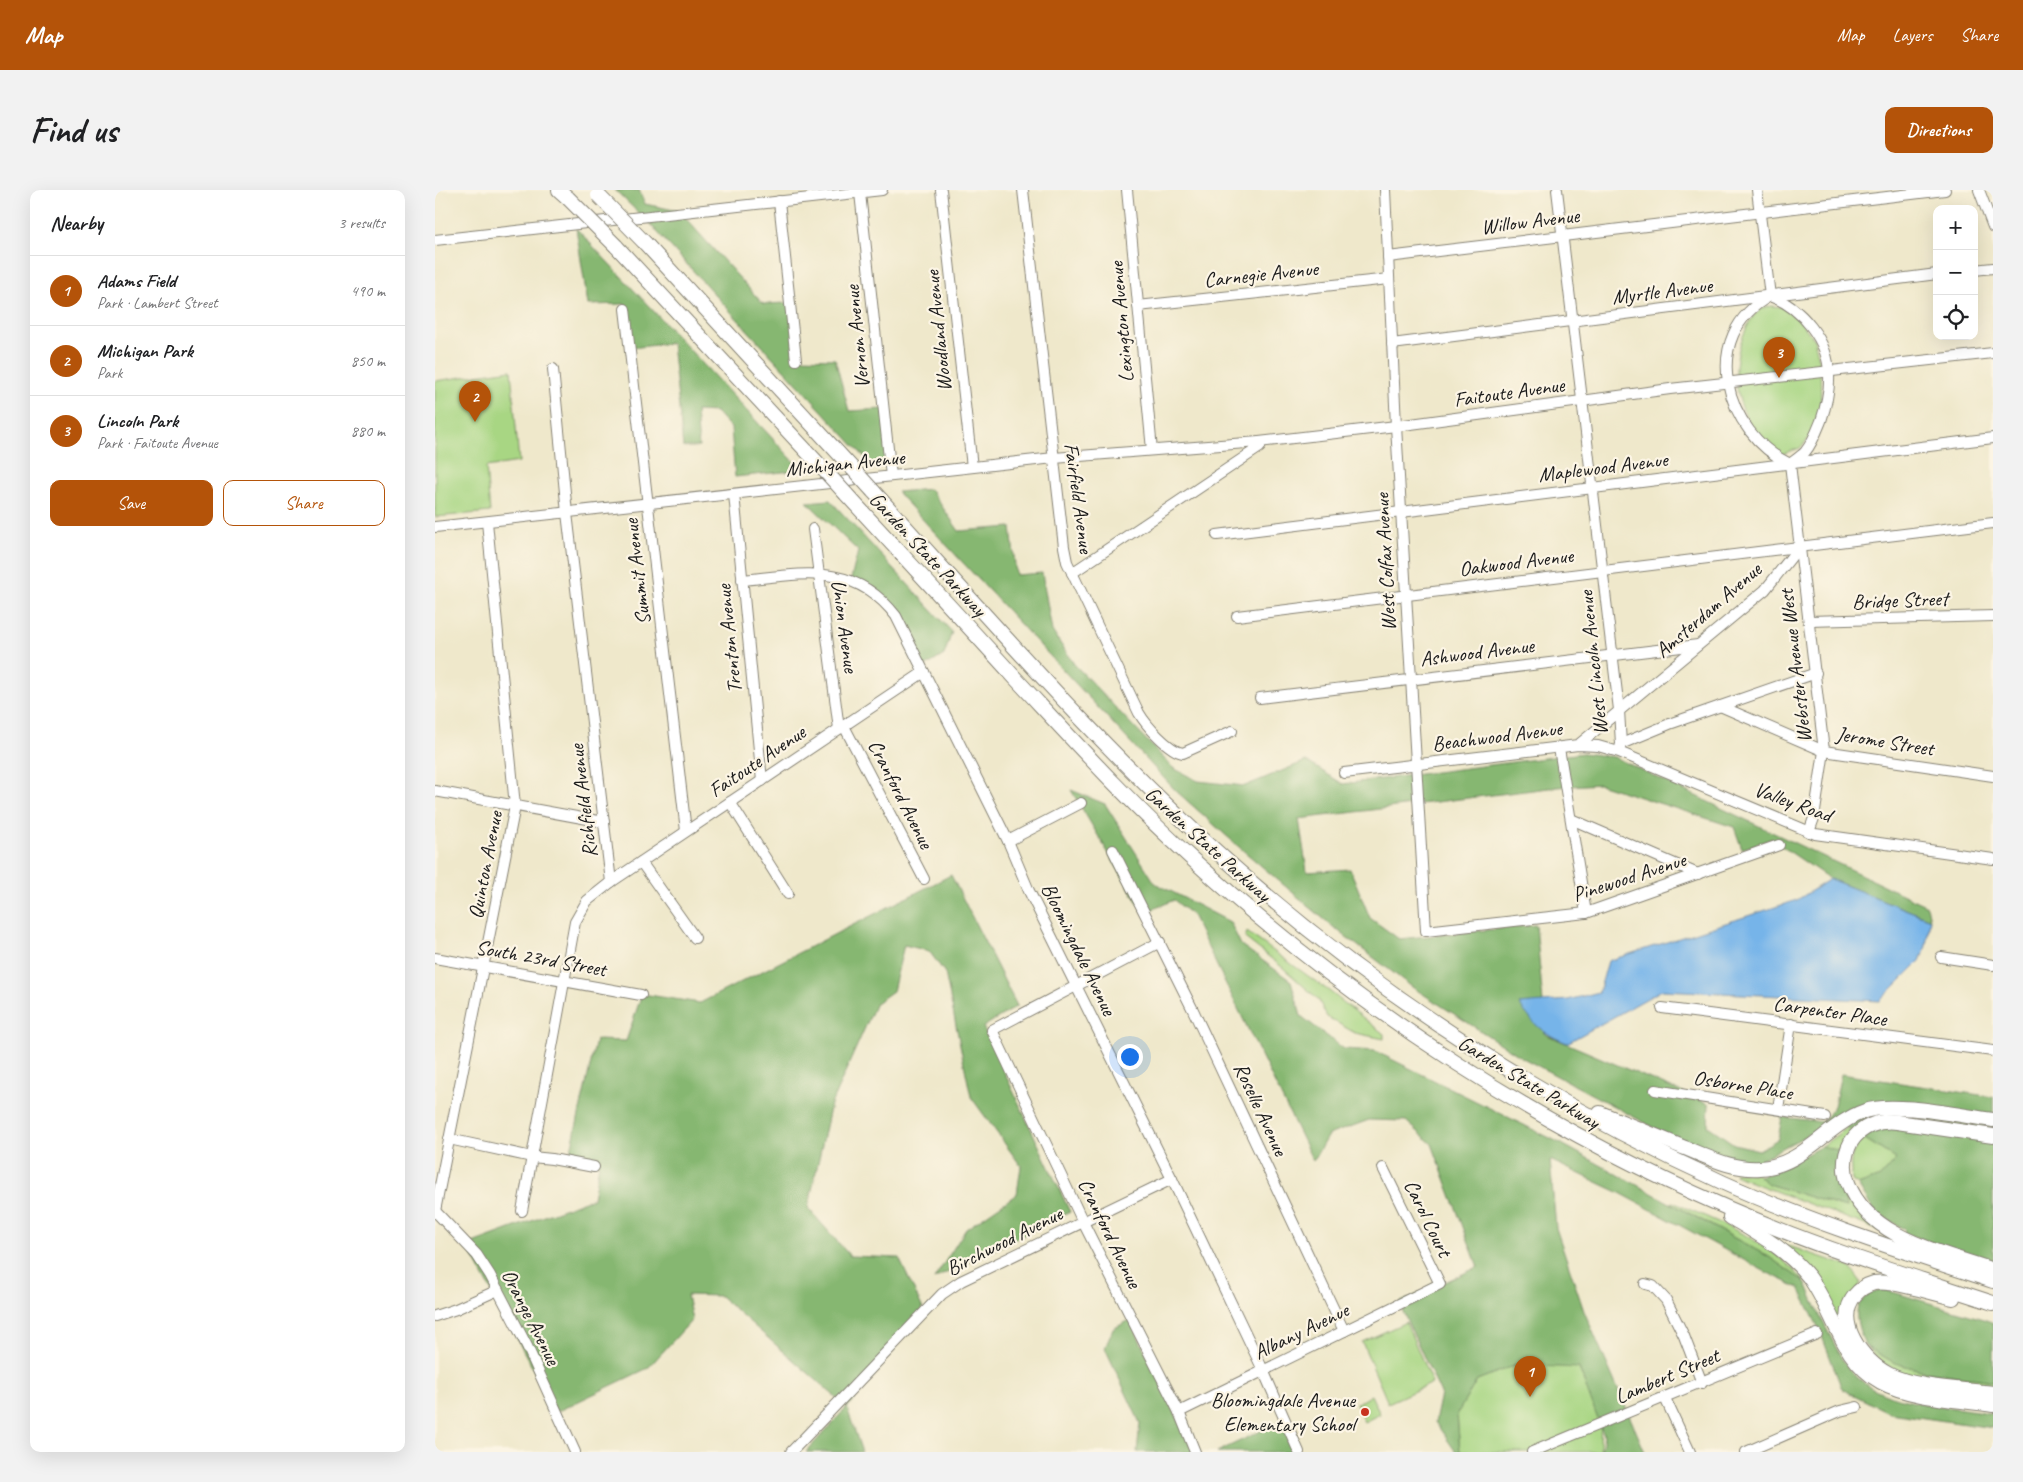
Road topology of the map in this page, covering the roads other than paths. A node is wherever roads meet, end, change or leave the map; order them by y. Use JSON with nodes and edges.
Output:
{"nodes":[{"id":1,"x":882,"y":190,"type":"edge"},
{"id":2,"x":941,"y":190,"type":"edge"},
{"id":3,"x":1023,"y":190,"type":"edge"},
{"id":4,"x":1127,"y":190,"type":"edge"},
{"id":5,"x":1385,"y":190,"type":"edge"},
{"id":6,"x":1557,"y":190,"type":"edge"},
{"id":7,"x":1757,"y":190,"type":"edge"},
{"id":8,"x":1945,"y":190,"type":"edge"},
{"id":9,"x":1979,"y":190,"type":"edge"},
{"id":10,"x":595,"y":193,"type":"edge"},
{"id":11,"x":860,"y":193,"type":"junction"},
{"id":12,"x":564,"y":194,"type":"edge"},
{"id":13,"x":779,"y":201,"type":"junction"},
{"id":14,"x":1759,"y":212,"type":"junction"},
{"id":15,"x":1993,"y":227,"type":"edge"},
{"id":16,"x":1563,"y":236,"type":"junction"},
{"id":17,"x":435,"y":240,"type":"edge"},
{"id":18,"x":1388,"y":257,"type":"junction"},
{"id":19,"x":1993,"y":268,"type":"edge"},
{"id":20,"x":1978,"y":270,"type":"edge"},
{"id":21,"x":1933,"y":275,"type":"edge"},
{"id":22,"x":1389,"y":279,"type":"junction"},
{"id":23,"x":1770,"y":296,"type":"junction"},
{"id":24,"x":1138,"y":306,"type":"junction"},
{"id":25,"x":625,"y":309,"type":"dead end"},
{"id":26,"x":1573,"y":321,"type":"junction"},
{"id":27,"x":1392,"y":344,"type":"junction"},
{"id":28,"x":1993,"y":353,"type":"edge"},
{"id":29,"x":796,"y":360,"type":"dead end"},
{"id":30,"x":553,"y":369,"type":"dead end"},
{"id":31,"x":1829,"y":371,"type":"junction"},
{"id":32,"x":1728,"y":382,"type":"junction"},
{"id":33,"x":1582,"y":401,"type":"junction"},
{"id":34,"x":1396,"y":426,"type":"junction"},
{"id":35,"x":1993,"y":438,"type":"edge"},
{"id":36,"x":1259,"y":442,"type":"junction"},
{"id":37,"x":1152,"y":450,"type":"junction"},
{"id":38,"x":1054,"y":458,"type":"junction"},
{"id":39,"x":1790,"y":464,"type":"junction"},
{"id":40,"x":971,"y":467,"type":"junction"},
{"id":41,"x":891,"y":476,"type":"junction"},
{"id":42,"x":1592,"y":487,"type":"junction"},
{"id":43,"x":734,"y":494,"type":"junction"},
{"id":44,"x":648,"y":504,"type":"junction"},
{"id":45,"x":1401,"y":511,"type":"junction"},
{"id":46,"x":567,"y":513,"type":"junction"},
{"id":47,"x":487,"y":522,"type":"junction"},
{"id":48,"x":1993,"y":523,"type":"edge"},
{"id":49,"x":435,"y":527,"type":"edge"},
{"id":50,"x":813,"y":529,"type":"dead end"},
{"id":51,"x":1217,"y":535,"type":"dead end"},
{"id":52,"x":1799,"y":546,"type":"junction"},
{"id":53,"x":1602,"y":570,"type":"junction"},
{"id":54,"x":1073,"y":573,"type":"junction"},
{"id":55,"x":819,"y":574,"type":"junction"},
{"id":56,"x":742,"y":580,"type":"junction"},
{"id":57,"x":1406,"y":595,"type":"junction"},
{"id":58,"x":1237,"y":616,"type":"dead end"},
{"id":59,"x":1993,"y":616,"type":"edge"},
{"id":60,"x":1809,"y":621,"type":"junction"},
{"id":61,"x":1698,"y":645,"type":"junction"},
{"id":62,"x":1612,"y":654,"type":"junction"},
{"id":63,"x":924,"y":672,"type":"junction"},
{"id":64,"x":1815,"y":673,"type":"junction"},
{"id":65,"x":1411,"y":680,"type":"junction"},
{"id":66,"x":1260,"y":698,"type":"dead end"},
{"id":67,"x":1720,"y":706,"type":"junction"},
{"id":68,"x":1619,"y":710,"type":"junction"},
{"id":69,"x":842,"y":727,"type":"junction"},
{"id":70,"x":1232,"y":731,"type":"dead end"},
{"id":71,"x":1578,"y":745,"type":"junction"},
{"id":72,"x":1559,"y":748,"type":"junction"},
{"id":73,"x":1620,"y":748,"type":"junction"},
{"id":74,"x":1824,"y":751,"type":"junction"},
{"id":75,"x":1417,"y":764,"type":"junction"},
{"id":76,"x":1344,"y":773,"type":"dead end"},
{"id":77,"x":1993,"y":776,"type":"edge"},
{"id":78,"x":762,"y":781,"type":"junction"},
{"id":79,"x":435,"y":791,"type":"edge"},
{"id":80,"x":730,"y":802,"type":"junction"},
{"id":81,"x":1081,"y":803,"type":"dead end"},
{"id":82,"x":515,"y":806,"type":"junction"},
{"id":83,"x":1571,"y":819,"type":"junction"},
{"id":84,"x":604,"y":822,"type":"junction"},
{"id":85,"x":687,"y":831,"type":"junction"},
{"id":86,"x":1809,"y":832,"type":"junction"},
{"id":87,"x":1008,"y":841,"type":"junction"},
{"id":88,"x":1779,"y":845,"type":"dead end"},
{"id":89,"x":1113,"y":850,"type":"dead end"},
{"id":90,"x":1993,"y":859,"type":"edge"},
{"id":91,"x":641,"y":862,"type":"junction"},
{"id":92,"x":1698,"y":874,"type":"junction"},
{"id":93,"x":924,"y":879,"type":"dead end"},
{"id":94,"x":611,"y":882,"type":"junction"},
{"id":95,"x":788,"y":894,"type":"dead end"},
{"id":96,"x":1586,"y":913,"type":"junction"},
{"id":97,"x":1426,"y":931,"type":"joint"},
{"id":98,"x":695,"y":938,"type":"dead end"},
{"id":99,"x":1160,"y":942,"type":"junction"},
{"id":100,"x":1941,"y":957,"type":"dead end"},
{"id":101,"x":435,"y":958,"type":"edge"},
{"id":102,"x":1993,"y":965,"type":"edge"},
{"id":103,"x":483,"y":967,"type":"junction"},
{"id":104,"x":564,"y":982,"type":"junction"},
{"id":105,"x":1076,"y":986,"type":"junction"},
{"id":106,"x":641,"y":995,"type":"dead end"},
{"id":107,"x":1662,"y":1008,"type":"dead end"},
{"id":108,"x":1791,"y":1024,"type":"junction"},
{"id":109,"x":1993,"y":1052,"type":"edge"},
{"id":110,"x":1539,"y":1088,"type":"junction"},
{"id":111,"x":1655,"y":1090,"type":"dead end"},
{"id":112,"x":1779,"y":1110,"type":"junction"},
{"id":113,"x":1825,"y":1117,"type":"dead end"},
{"id":114,"x":1993,"y":1120,"type":"edge"},
{"id":115,"x":1993,"y":1136,"type":"edge"},
{"id":116,"x":449,"y":1139,"type":"junction"},
{"id":117,"x":532,"y":1157,"type":"junction"},
{"id":118,"x":593,"y":1167,"type":"dead end"},
{"id":119,"x":1383,"y":1168,"type":"dead end"},
{"id":120,"x":1171,"y":1179,"type":"junction"},
{"id":121,"x":1667,"y":1180,"type":"junction"},
{"id":122,"x":435,"y":1211,"type":"edge"},
{"id":123,"x":522,"y":1211,"type":"dead end"},
{"id":124,"x":1083,"y":1222,"type":"junction"},
{"id":125,"x":1993,"y":1270,"type":"edge"},
{"id":126,"x":1993,"y":1281,"type":"edge"},
{"id":127,"x":1440,"y":1284,"type":"joint"},
{"id":128,"x":1645,"y":1284,"type":"dead end"},
{"id":129,"x":498,"y":1290,"type":"junction"},
{"id":130,"x":1993,"y":1303,"type":"edge"},
{"id":131,"x":1993,"y":1307,"type":"edge"},
{"id":132,"x":435,"y":1316,"type":"edge"},
{"id":133,"x":1344,"y":1331,"type":"junction"},
{"id":134,"x":1817,"y":1334,"type":"dead end"},
{"id":135,"x":1263,"y":1370,"type":"junction"},
{"id":136,"x":1701,"y":1383,"type":"junction"},
{"id":137,"x":1665,"y":1398,"type":"junction"},
{"id":138,"x":1992,"y":1399,"type":"edge"},
{"id":139,"x":1857,"y":1407,"type":"dead end"},
{"id":140,"x":1179,"y":1412,"type":"junction"},
{"id":141,"x":575,"y":1452,"type":"edge"},
{"id":142,"x":791,"y":1452,"type":"edge"},
{"id":143,"x":1195,"y":1452,"type":"edge"},
{"id":144,"x":1299,"y":1452,"type":"edge"},
{"id":145,"x":1532,"y":1452,"type":"edge"},
{"id":146,"x":1689,"y":1452,"type":"edge"},
{"id":147,"x":1747,"y":1452,"type":"edge"}],
"edges":[{"from":1,"to":11,"type":"street"},
{"from":2,"to":40,"type":"street","name":"Woodland Avenue"},
{"from":3,"to":38,"type":"street","name":"Fairfield Avenue"},
{"from":4,"to":24,"type":"street","name":"Lexington Avenue"},
{"from":5,"to":18,"type":"street","name":"West Colfax Avenue"},
{"from":6,"to":16,"type":"street","name":"West Lincoln Avenue"},
{"from":7,"to":14,"type":"street"},
{"from":8,"to":14,"type":"street","name":"Willow Avenue"},
{"from":9,"to":15,"type":"street"},
{"from":10,"to":110,"type":"highway","name":"Garden State Parkway","bridge":true},
{"from":11,"to":13,"type":"street"},
{"from":11,"to":41,"type":"street","name":"Vernon Avenue"},
{"from":12,"to":121,"type":"highway","name":"Garden State Parkway","bridge":true},
{"from":13,"to":17,"type":"street"},
{"from":13,"to":29,"type":"street"},
{"from":14,"to":16,"type":"street","name":"Willow Avenue"},
{"from":14,"to":23,"type":"street"},
{"from":16,"to":18,"type":"street","name":"Willow Avenue"},
{"from":16,"to":26,"type":"street","name":"West Lincoln Avenue"},
{"from":18,"to":22,"type":"street","name":"West Colfax Avenue"},
{"from":19,"to":20,"type":"street"},
{"from":21,"to":23,"type":"street","name":"Myrtle Avenue"},
{"from":22,"to":24,"type":"street","name":"Carnegie Avenue"},
{"from":22,"to":27,"type":"street","name":"West Colfax Avenue"},
{"from":23,"to":26,"type":"street","name":"Myrtle Avenue"},
{"from":23,"to":31,"type":"street"},
{"from":23,"to":32,"type":"street"},
{"from":24,"to":37,"type":"street","name":"Lexington Avenue"},
{"from":25,"to":44,"type":"street","name":"Summit Avenue"},
{"from":26,"to":27,"type":"street","name":"Myrtle Avenue"},
{"from":26,"to":33,"type":"street","name":"West Lincoln Avenue"},
{"from":27,"to":34,"type":"street","name":"West Colfax Avenue"},
{"from":28,"to":31,"type":"street","name":"Faitoute Avenue"},
{"from":30,"to":46,"type":"street","name":"Richfield Avenue"},
{"from":31,"to":32,"type":"street","name":"Faitoute Avenue"},
{"from":31,"to":39,"type":"street"},
{"from":32,"to":33,"type":"street","name":"Faitoute Avenue"},
{"from":32,"to":39,"type":"street"},
{"from":33,"to":34,"type":"street","name":"Faitoute Avenue"},
{"from":33,"to":42,"type":"street","name":"West Lincoln Avenue"},
{"from":34,"to":36,"type":"street","name":"Faitoute Avenue"},
{"from":34,"to":45,"type":"street","name":"West Colfax Avenue"},
{"from":35,"to":39,"type":"street","name":"Maplewood Avenue"},
{"from":36,"to":37,"type":"street","name":"Michigan Avenue"},
{"from":36,"to":54,"type":"street"},
{"from":37,"to":38,"type":"street","name":"Michigan Avenue"},
{"from":38,"to":40,"type":"street","name":"Michigan Avenue"},
{"from":38,"to":54,"type":"street","name":"Fairfield Avenue"},
{"from":39,"to":42,"type":"street","name":"Maplewood Avenue"},
{"from":39,"to":52,"type":"street","name":"Webster Avenue West"},
{"from":40,"to":41,"type":"street","name":"Michigan Avenue"},
{"from":41,"to":43,"type":"street","name":"Michigan Avenue"},
{"from":42,"to":45,"type":"street","name":"Maplewood Avenue"},
{"from":42,"to":53,"type":"street","name":"West Lincoln Avenue"},
{"from":43,"to":44,"type":"street","name":"Michigan Avenue"},
{"from":43,"to":56,"type":"street","name":"Trenton Avenue"},
{"from":44,"to":46,"type":"street","name":"Michigan Avenue"},
{"from":44,"to":85,"type":"street","name":"Summit Avenue"},
{"from":45,"to":51,"type":"street","name":"Maplewood Avenue"},
{"from":45,"to":57,"type":"street","name":"West Colfax Avenue"},
{"from":46,"to":47,"type":"street","name":"Michigan Avenue"},
{"from":46,"to":84,"type":"street","name":"Richfield Avenue"},
{"from":47,"to":49,"type":"street","name":"Michigan Avenue"},
{"from":47,"to":82,"type":"street","name":"Quinton Avenue"},
{"from":48,"to":52,"type":"street"},
{"from":50,"to":55,"type":"street","name":"Union Avenue"},
{"from":52,"to":53,"type":"street","name":"Oakwood Avenue"},
{"from":52,"to":60,"type":"street","name":"Webster Avenue West"},
{"from":52,"to":61,"type":"street","name":"Amsterdam Avenue"},
{"from":53,"to":57,"type":"street","name":"Oakwood Avenue"},
{"from":53,"to":62,"type":"street","name":"West Lincoln Avenue"},
{"from":54,"to":70,"type":"street","name":"Fairfield Avenue"},
{"from":55,"to":56,"type":"street","name":"Bloomingdale Avenue"},
{"from":55,"to":63,"type":"street","name":"Bloomingdale Avenue"},
{"from":55,"to":69,"type":"street","name":"Union Avenue"},
{"from":56,"to":78,"type":"street","name":"Trenton Avenue"},
{"from":57,"to":58,"type":"street","name":"Oakwood Avenue"},
{"from":57,"to":65,"type":"street","name":"West Colfax Avenue"},
{"from":59,"to":60,"type":"street","name":"Bridge Street"},
{"from":60,"to":64,"type":"street","name":"Webster Avenue West"},
{"from":61,"to":62,"type":"street","name":"Ashwood Avenue"},
{"from":61,"to":68,"type":"street","name":"Amsterdam Avenue"},
{"from":62,"to":65,"type":"street","name":"Ashwood Avenue"},
{"from":62,"to":68,"type":"street","name":"West Lincoln Avenue"},
{"from":63,"to":69,"type":"street","name":"Faitoute Avenue"},
{"from":63,"to":87,"type":"street","name":"Bloomingdale Avenue"},
{"from":64,"to":67,"type":"street"},
{"from":64,"to":74,"type":"street","name":"Webster Avenue West"},
{"from":65,"to":66,"type":"street","name":"Ashwood Avenue"},
{"from":65,"to":75,"type":"street","name":"West Colfax Avenue"},
{"from":67,"to":73,"type":"street"},
{"from":67,"to":74,"type":"street","name":"Jerome Street"},
{"from":68,"to":71,"type":"street","name":"Amsterdam Avenue"},
{"from":68,"to":73,"type":"street","name":"West Lincoln Avenue"},
{"from":69,"to":78,"type":"street","name":"Faitoute Avenue"},
{"from":69,"to":93,"type":"street","name":"Cranford Avenue"},
{"from":71,"to":72,"type":"street","name":"Beachwood Avenue"},
{"from":71,"to":73,"type":"street","name":"Beachwood Avenue"},
{"from":72,"to":75,"type":"street","name":"Beachwood Avenue"},
{"from":72,"to":83,"type":"street"},
{"from":73,"to":86,"type":"street","name":"Valley Road"},
{"from":74,"to":77,"type":"street","name":"Jerome Street"},
{"from":74,"to":86,"type":"street","name":"Webster Avenue West"},
{"from":75,"to":76,"type":"street","name":"Beachwood Avenue"},
{"from":75,"to":97,"type":"street","name":"West Colfax Avenue"},
{"from":78,"to":80,"type":"street","name":"Faitoute Avenue"},
{"from":79,"to":82,"type":"street"},
{"from":80,"to":85,"type":"street","name":"Faitoute Avenue"},
{"from":80,"to":95,"type":"street"},
{"from":81,"to":87,"type":"street"},
{"from":82,"to":84,"type":"street"},
{"from":82,"to":103,"type":"street","name":"Quinton Avenue"},
{"from":83,"to":92,"type":"street"},
{"from":83,"to":96,"type":"street"},
{"from":84,"to":94,"type":"street","name":"Richfield Avenue"},
{"from":85,"to":91,"type":"street","name":"Faitoute Avenue"},
{"from":86,"to":90,"type":"street","name":"Valley Road"},
{"from":87,"to":105,"type":"street","name":"Bloomingdale Avenue"},
{"from":88,"to":92,"type":"street","name":"Pinewood Avenue"},
{"from":89,"to":99,"type":"street","name":"Roselle Avenue"},
{"from":91,"to":94,"type":"street","name":"Faitoute Avenue"},
{"from":91,"to":98,"type":"street"},
{"from":92,"to":96,"type":"street","name":"Pinewood Avenue"},
{"from":94,"to":104,"type":"street","name":"Richfield Avenue"},
{"from":96,"to":97,"type":"street","name":"Pinewood Avenue"},
{"from":99,"to":105,"type":"street"},
{"from":99,"to":133,"type":"street","name":"Roselle Avenue"},
{"from":100,"to":102,"type":"street"},
{"from":101,"to":103,"type":"street","name":"South 23rd Street"},
{"from":103,"to":104,"type":"street","name":"South 23rd Street"},
{"from":103,"to":116,"type":"street","name":"Quinton Avenue"},
{"from":104,"to":106,"type":"street","name":"South 23rd Street"},
{"from":104,"to":117,"type":"street","name":"Richfield Avenue"},
{"from":105,"to":120,"type":"street","name":"Bloomingdale Avenue"},
{"from":105,"to":124,"type":"street","name":"Cranford Avenue"},
{"from":107,"to":108,"type":"street","name":"Carpenter Place"},
{"from":108,"to":109,"type":"street","name":"Carpenter Place"},
{"from":108,"to":112,"type":"street"},
{"from":110,"to":114,"type":"highway"},
{"from":110,"to":126,"type":"highway","name":"Garden State Parkway"},
{"from":111,"to":112,"type":"street","name":"Osborne Place"},
{"from":112,"to":113,"type":"street","name":"Osborne Place"},
{"from":115,"to":125,"type":"highway"},
{"from":116,"to":117,"type":"street"},
{"from":116,"to":122,"type":"street","name":"Quinton Avenue"},
{"from":117,"to":118,"type":"street"},
{"from":117,"to":123,"type":"street","name":"Richfield Avenue"},
{"from":119,"to":127,"type":"street","name":"Carol Court"},
{"from":120,"to":124,"type":"street","name":"Birchwood Avenue"},
{"from":120,"to":135,"type":"street","name":"Bloomingdale Avenue"},
{"from":121,"to":130,"type":"highway","name":"Garden State Parkway"},
{"from":121,"to":138,"type":"highway"},
{"from":122,"to":129,"type":"street","name":"Orange Avenue"},
{"from":124,"to":140,"type":"street","name":"Cranford Avenue"},
{"from":124,"to":142,"type":"street","name":"Birchwood Avenue"},
{"from":127,"to":133,"type":"street","name":"Albany Avenue"},
{"from":128,"to":136,"type":"street"},
{"from":129,"to":132,"type":"street"},
{"from":129,"to":141,"type":"street","name":"Orange Avenue"},
{"from":131,"to":138,"type":"highway"},
{"from":133,"to":135,"type":"street","name":"Albany Avenue"},
{"from":134,"to":136,"type":"street","name":"Lambert Street"},
{"from":135,"to":140,"type":"street","name":"Albany Avenue"},
{"from":135,"to":144,"type":"street","name":"Bloomingdale Avenue"},
{"from":136,"to":137,"type":"street","name":"Lambert Street"},
{"from":137,"to":145,"type":"street","name":"Lambert Street"},
{"from":137,"to":146,"type":"street"},
{"from":139,"to":147,"type":"street"},
{"from":140,"to":143,"type":"street","name":"Cranford Avenue"}]}
